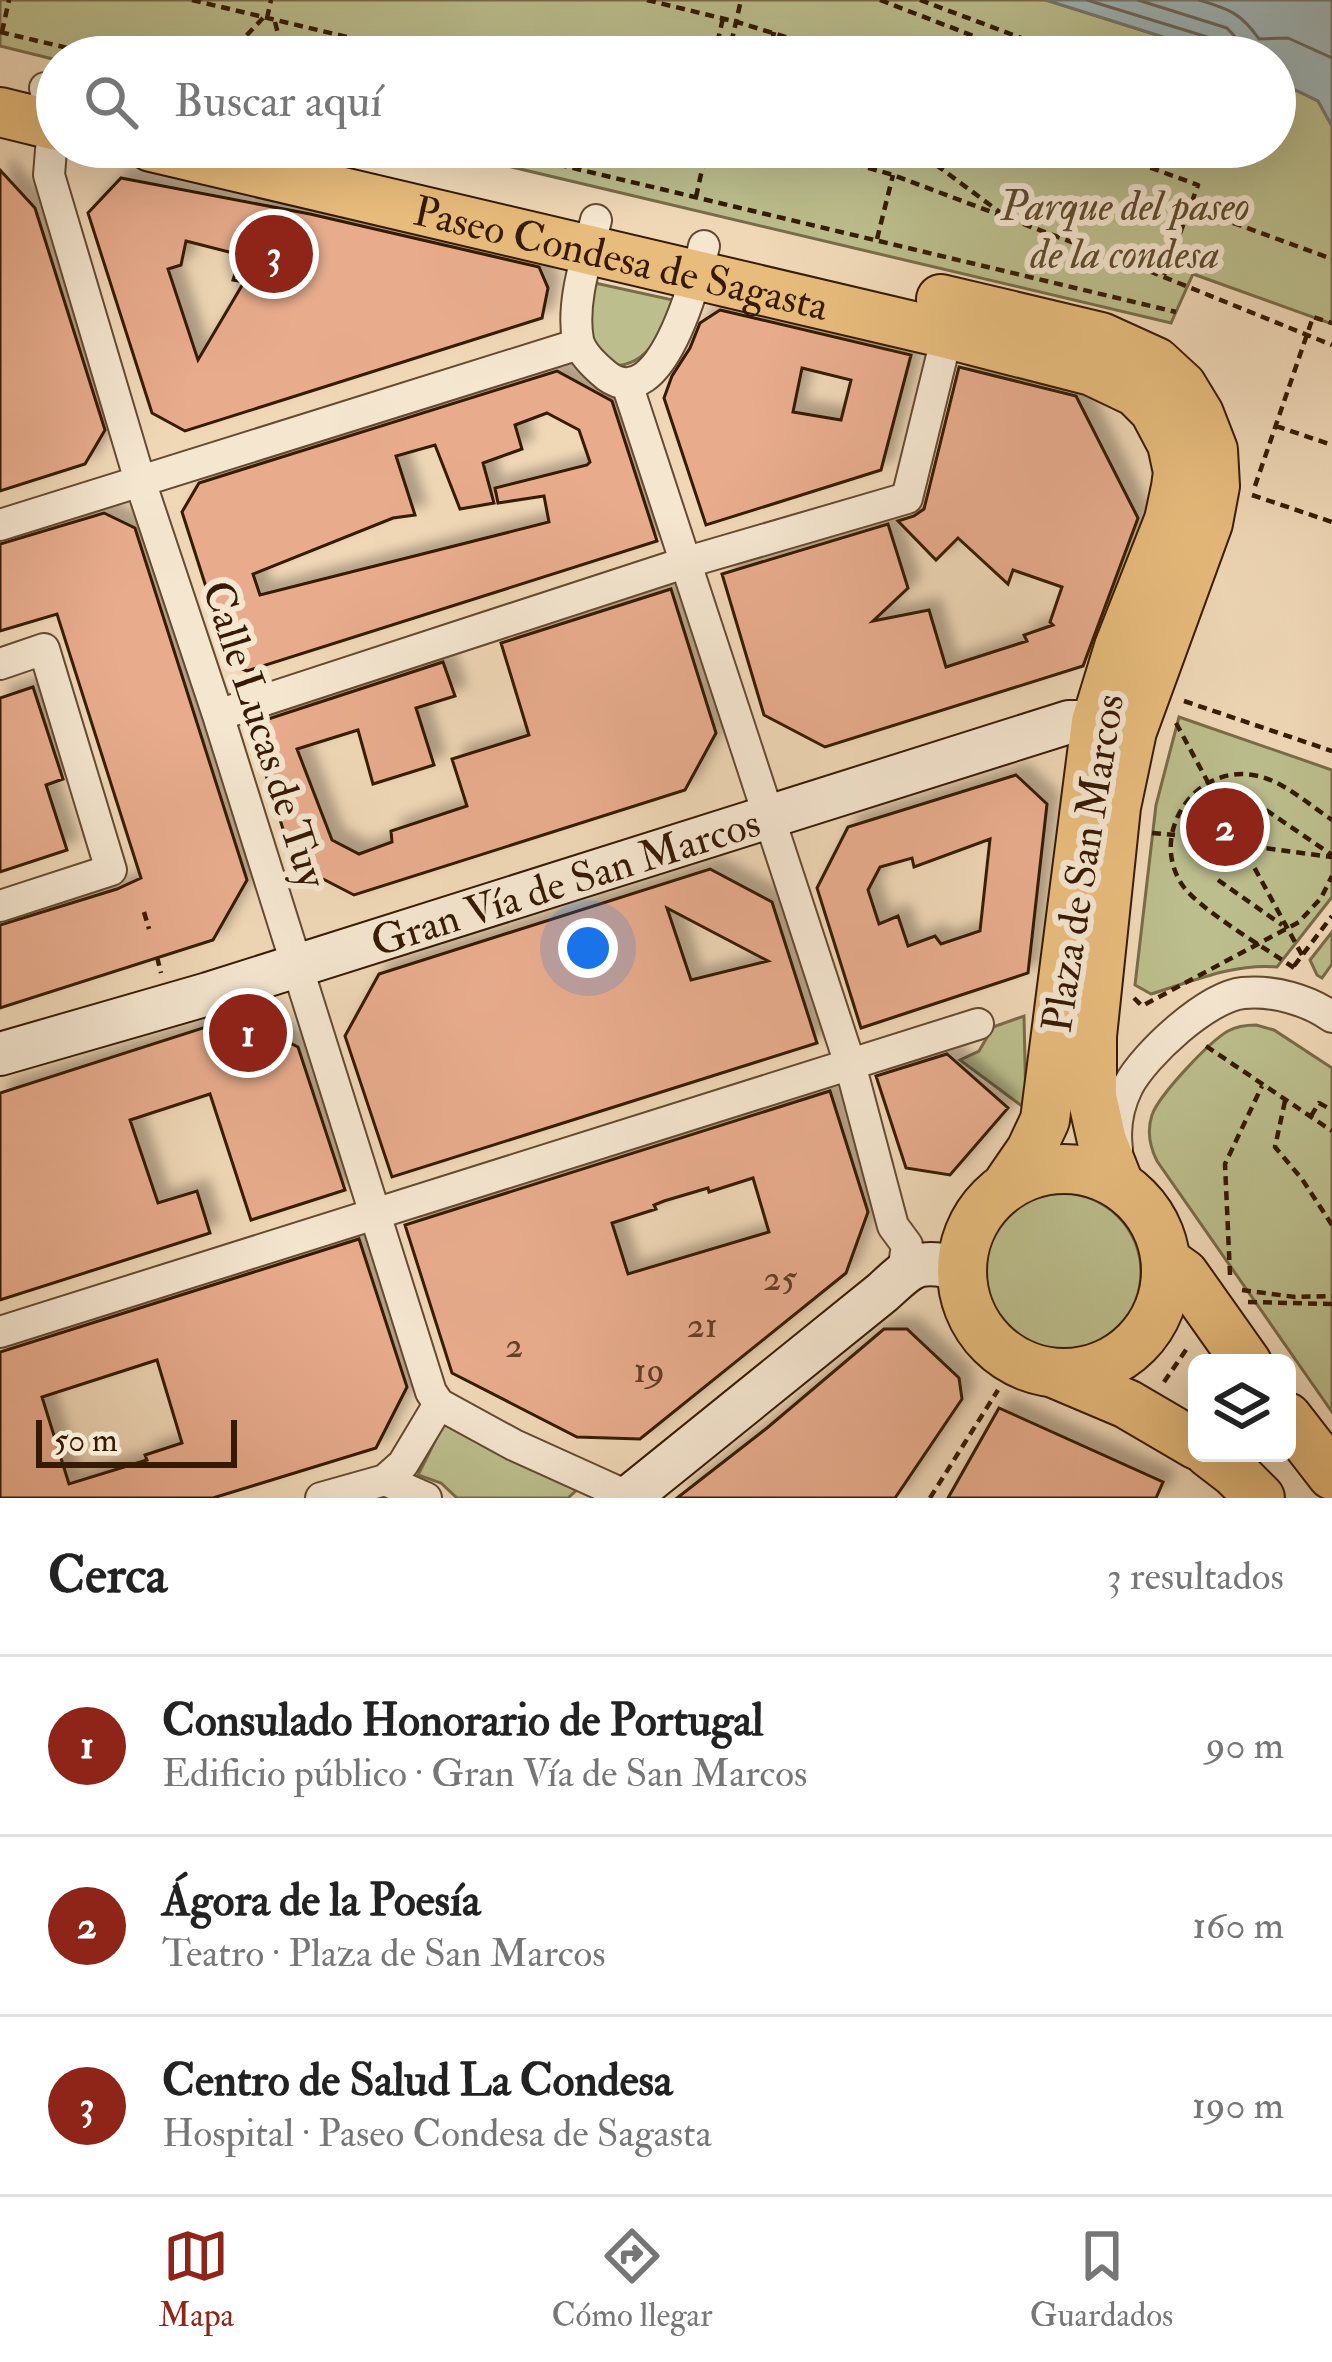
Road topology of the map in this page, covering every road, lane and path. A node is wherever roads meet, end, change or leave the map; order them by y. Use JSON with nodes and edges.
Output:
{"nodes":[{"id":1,"x":9,"y":0,"type":"edge"},
{"id":2,"x":192,"y":0,"type":"edge"},
{"id":3,"x":271,"y":0,"type":"edge"},
{"id":4,"x":647,"y":0,"type":"edge"},
{"id":5,"x":742,"y":0,"type":"edge"},
{"id":6,"x":880,"y":0,"type":"edge"},
{"id":7,"x":920,"y":0,"type":"edge"},
{"id":8,"x":269,"y":18,"type":"junction"},
{"id":9,"x":723,"y":18,"type":"junction"},
{"id":10,"x":737,"y":22,"type":"junction"},
{"id":11,"x":1,"y":32,"type":"edge"},
{"id":12,"x":774,"y":32,"type":"junction"},
{"id":13,"x":249,"y":36,"type":"edge"},
{"id":14,"x":276,"y":36,"type":"edge"},
{"id":15,"x":344,"y":36,"type":"edge"},
{"id":16,"x":719,"y":36,"type":"edge"},
{"id":17,"x":733,"y":36,"type":"edge"},
{"id":18,"x":773,"y":36,"type":"edge"},
{"id":19,"x":786,"y":36,"type":"edge"},
{"id":20,"x":973,"y":36,"type":"edge"},
{"id":21,"x":1016,"y":36,"type":"edge"},
{"id":22,"x":36,"y":40,"type":"edge"},
{"id":23,"x":36,"y":103,"type":"edge"},
{"id":24,"x":0,"y":112,"type":"edge"},
{"id":25,"x":48,"y":168,"type":"edge"},
{"id":26,"x":256,"y":168,"type":"edge"},
{"id":27,"x":370,"y":168,"type":"edge"},
{"id":28,"x":574,"y":168,"type":"edge"},
{"id":29,"x":702,"y":168,"type":"edge"},
{"id":30,"x":869,"y":168,"type":"edge"},
{"id":31,"x":940,"y":168,"type":"edge"},
{"id":32,"x":1151,"y":168,"type":"edge"},
{"id":33,"x":893,"y":175,"type":"junction"},
{"id":34,"x":696,"y":197,"type":"junction"},
{"id":35,"x":1190,"y":207,"type":"junction"},
{"id":36,"x":1006,"y":217,"type":"junction"},
{"id":37,"x":592,"y":235,"type":"junction"},
{"id":38,"x":877,"y":241,"type":"junction"},
{"id":39,"x":1332,"y":259,"type":"edge"},
{"id":40,"x":700,"y":260,"type":"junction"},
{"id":41,"x":1163,"y":277,"type":"junction"},
{"id":42,"x":1176,"y":312,"type":"dead end"},
{"id":43,"x":952,"y":318,"type":"junction"},
{"id":44,"x":1332,"y":323,"type":"edge"},
{"id":45,"x":1307,"y":336,"type":"junction"},
{"id":46,"x":579,"y":344,"type":"junction"},
{"id":47,"x":1332,"y":345,"type":"edge"},
{"id":48,"x":1096,"y":354,"type":"joint"},
{"id":49,"x":627,"y":384,"type":"junction"},
{"id":50,"x":1276,"y":426,"type":"dead end"},
{"id":51,"x":1332,"y":445,"type":"edge"},
{"id":52,"x":140,"y":481,"type":"junction"},
{"id":53,"x":1252,"y":495,"type":"dead end"},
{"id":54,"x":1332,"y":523,"type":"edge"},
{"id":55,"x":0,"y":525,"type":"edge"},
{"id":56,"x":684,"y":563,"type":"junction"},
{"id":57,"x":0,"y":664,"type":"edge"},
{"id":58,"x":1180,"y":699,"type":"dead end"},
{"id":59,"x":218,"y":715,"type":"junction"},
{"id":60,"x":1114,"y":726,"type":"junction"},
{"id":61,"x":1332,"y":752,"type":"edge"},
{"id":62,"x":1216,"y":799,"type":"dead end"},
{"id":63,"x":1221,"y":808,"type":"dead end"},
{"id":64,"x":1266,"y":810,"type":"dead end"},
{"id":65,"x":768,"y":817,"type":"junction"},
{"id":66,"x":1332,"y":820,"type":"edge"},
{"id":67,"x":1147,"y":833,"type":"dead end"},
{"id":68,"x":1174,"y":834,"type":"junction"},
{"id":69,"x":1190,"y":836,"type":"dead end"},
{"id":70,"x":1200,"y":837,"type":"dead end"},
{"id":71,"x":1332,"y":856,"type":"edge"},
{"id":72,"x":1332,"y":876,"type":"edge"},
{"id":73,"x":1218,"y":880,"type":"dead end"},
{"id":74,"x":0,"y":905,"type":"edge"},
{"id":75,"x":144,"y":912,"type":"dead end"},
{"id":76,"x":1332,"y":916,"type":"edge"},
{"id":77,"x":149,"y":929,"type":"dead end"},
{"id":78,"x":1287,"y":929,"type":"junction"},
{"id":79,"x":1259,"y":944,"type":"junction"},
{"id":80,"x":1302,"y":955,"type":"junction"},
{"id":81,"x":157,"y":957,"type":"dead end"},
{"id":82,"x":296,"y":965,"type":"junction"},
{"id":83,"x":1293,"y":967,"type":"junction"},
{"id":84,"x":161,"y":973,"type":"dead end"},
{"id":85,"x":1305,"y":975,"type":"dead end"},
{"id":86,"x":1285,"y":977,"type":"dead end"},
{"id":87,"x":1136,"y":1003,"type":"dead end"},
{"id":88,"x":1332,"y":1017,"type":"edge"},
{"id":89,"x":978,"y":1024,"type":"dead end"},
{"id":90,"x":1206,"y":1046,"type":"dead end"},
{"id":91,"x":0,"y":1054,"type":"edge"},
{"id":92,"x":850,"y":1064,"type":"junction"},
{"id":93,"x":1262,"y":1086,"type":"junction"},
{"id":94,"x":1285,"y":1101,"type":"junction"},
{"id":95,"x":1332,"y":1111,"type":"edge"},
{"id":96,"x":1310,"y":1117,"type":"junction"},
{"id":97,"x":1332,"y":1131,"type":"edge"},
{"id":98,"x":1009,"y":1182,"type":"junction"},
{"id":99,"x":1128,"y":1192,"type":"junction"},
{"id":100,"x":373,"y":1215,"type":"junction"},
{"id":101,"x":1332,"y":1225,"type":"edge"},
{"id":102,"x":905,"y":1258,"type":"junction"},
{"id":103,"x":1166,"y":1261,"type":"junction"},
{"id":104,"x":963,"y":1266,"type":"junction"},
{"id":105,"x":1332,"y":1300,"type":"edge"},
{"id":106,"x":1241,"y":1302,"type":"dead end"},
{"id":107,"x":0,"y":1333,"type":"edge"},
{"id":108,"x":1191,"y":1342,"type":"dead end"},
{"id":109,"x":1241,"y":1354,"type":"edge"},
{"id":110,"x":1056,"y":1374,"type":"junction"},
{"id":111,"x":998,"y":1390,"type":"dead end"},
{"id":112,"x":1154,"y":1395,"type":"dead end"},
{"id":113,"x":439,"y":1404,"type":"junction"},
{"id":114,"x":1296,"y":1429,"type":"edge"},
{"id":115,"x":1188,"y":1440,"type":"edge"},
{"id":116,"x":1221,"y":1462,"type":"edge"},
{"id":117,"x":1332,"y":1475,"type":"edge"},
{"id":118,"x":385,"y":1480,"type":"junction"},
{"id":119,"x":321,"y":1498,"type":"edge"},
{"id":120,"x":427,"y":1498,"type":"edge"},
{"id":121,"x":629,"y":1498,"type":"edge"},
{"id":122,"x":931,"y":1498,"type":"edge"},
{"id":123,"x":1260,"y":1498,"type":"edge"}],
"edges":[{"from":1,"to":11,"type":"path"},
{"from":2,"to":8,"type":"path"},
{"from":3,"to":8,"type":"path"},
{"from":4,"to":9,"type":"path"},
{"from":5,"to":10,"type":"path"},
{"from":6,"to":20,"type":"path"},
{"from":7,"to":21,"type":"path"},
{"from":8,"to":13,"type":"path"},
{"from":8,"to":14,"type":"path"},
{"from":8,"to":15,"type":"path"},
{"from":9,"to":10,"type":"path"},
{"from":9,"to":16,"type":"path"},
{"from":10,"to":12,"type":"path"},
{"from":10,"to":17,"type":"path"},
{"from":11,"to":22,"type":"path"},
{"from":12,"to":18,"type":"path"},
{"from":12,"to":19,"type":"path"},
{"from":23,"to":24,"type":"main road"},
{"from":25,"to":52,"type":"street","name":"Calle Lucas de Tuy"},
{"from":26,"to":37,"type":"main road","name":"Paseo Condesa de Sagasta"},
{"from":27,"to":37,"type":"main road","name":"Paseo Condesa de Sagasta"},
{"from":28,"to":34,"type":"path"},
{"from":29,"to":34,"type":"path"},
{"from":30,"to":33,"type":"path"},
{"from":31,"to":36,"type":"path"},
{"from":32,"to":35,"type":"path"},
{"from":33,"to":36,"type":"path"},
{"from":33,"to":38,"type":"path"},
{"from":34,"to":38,"type":"path"},
{"from":35,"to":39,"type":"path"},
{"from":35,"to":41,"type":"path"},
{"from":36,"to":41,"type":"path"},
{"from":37,"to":40,"type":"main road","name":"Paseo Condesa de Sagasta"},
{"from":37,"to":46,"type":"street"},
{"from":38,"to":42,"type":"path"},
{"from":40,"to":43,"type":"main road","name":"Paseo Condesa de Sagasta"},
{"from":40,"to":49,"type":"street"},
{"from":41,"to":45,"type":"path"},
{"from":43,"to":48,"type":"main road","name":"Paseo Condesa de Sagasta"},
{"from":43,"to":56,"type":"street"},
{"from":44,"to":45,"type":"path"},
{"from":45,"to":47,"type":"path"},
{"from":46,"to":49,"type":"street"},
{"from":46,"to":52,"type":"street"},
{"from":48,"to":60,"type":"main road","name":"Plaza de San Marcos"},
{"from":49,"to":56,"type":"street"},
{"from":50,"to":51,"type":"path"},
{"from":52,"to":55,"type":"street"},
{"from":52,"to":59,"type":"street","name":"Calle Lucas de Tuy"},
{"from":53,"to":54,"type":"path"},
{"from":56,"to":59,"type":"street"},
{"from":56,"to":65,"type":"street"},
{"from":57,"to":74,"type":"street"},
{"from":58,"to":61,"type":"path"},
{"from":59,"to":82,"type":"street","name":"Calle Lucas de Tuy"},
{"from":60,"to":65,"type":"street","name":"Gran Vía de San Marcos"},
{"from":60,"to":98,"type":"main road","name":"Plaza de San Marcos"},
{"from":60,"to":99,"type":"main road","name":"Plaza de San Marcos"},
{"from":62,"to":63,"type":"path"},
{"from":64,"to":71,"type":"path"},
{"from":65,"to":82,"type":"street","name":"Gran Vía de San Marcos"},
{"from":65,"to":92,"type":"street"},
{"from":66,"to":68,"type":"path"},
{"from":67,"to":68,"type":"path"},
{"from":68,"to":79,"type":"path"},
{"from":69,"to":70,"type":"path"},
{"from":71,"to":78,"type":"path"},
{"from":72,"to":78,"type":"path"},
{"from":73,"to":78,"type":"path"},
{"from":75,"to":77,"type":"path"},
{"from":76,"to":80,"type":"path"},
{"from":78,"to":79,"type":"path"},
{"from":78,"to":80,"type":"path"},
{"from":79,"to":83,"type":"path"},
{"from":79,"to":87,"type":"path"},
{"from":80,"to":83,"type":"path"},
{"from":81,"to":84,"type":"path"},
{"from":82,"to":91,"type":"street","name":"Gran Vía de San Marcos"},
{"from":82,"to":100,"type":"street","name":"Calle Lucas de Tuy"},
{"from":83,"to":85,"type":"path"},
{"from":83,"to":86,"type":"path"},
{"from":88,"to":99,"type":"street"},
{"from":89,"to":92,"type":"street"},
{"from":90,"to":93,"type":"path"},
{"from":92,"to":100,"type":"street"},
{"from":92,"to":102,"type":"street"},
{"from":93,"to":94,"type":"path"},
{"from":93,"to":105,"type":"path"},
{"from":94,"to":96,"type":"path"},
{"from":94,"to":101,"type":"path"},
{"from":95,"to":96,"type":"path"},
{"from":96,"to":97,"type":"path"},
{"from":98,"to":99,"type":"main road"},
{"from":98,"to":104,"type":"main road"},
{"from":99,"to":103,"type":"main road"},
{"from":100,"to":107,"type":"street"},
{"from":100,"to":113,"type":"street","name":"Calle Lucas de Tuy"},
{"from":102,"to":104,"type":"street"},
{"from":102,"to":121,"type":"street"},
{"from":103,"to":109,"type":"main road"},
{"from":103,"to":110,"type":"main road"},
{"from":104,"to":110,"type":"main road"},
{"from":105,"to":106,"type":"path"},
{"from":108,"to":112,"type":"path"},
{"from":110,"to":115,"type":"main road"},
{"from":111,"to":122,"type":"path"},
{"from":113,"to":118,"type":"street"},
{"from":113,"to":121,"type":"street"},
{"from":114,"to":117,"type":"main road"},
{"from":116,"to":123,"type":"main road"},
{"from":118,"to":119,"type":"street"},
{"from":118,"to":120,"type":"street"}]}
